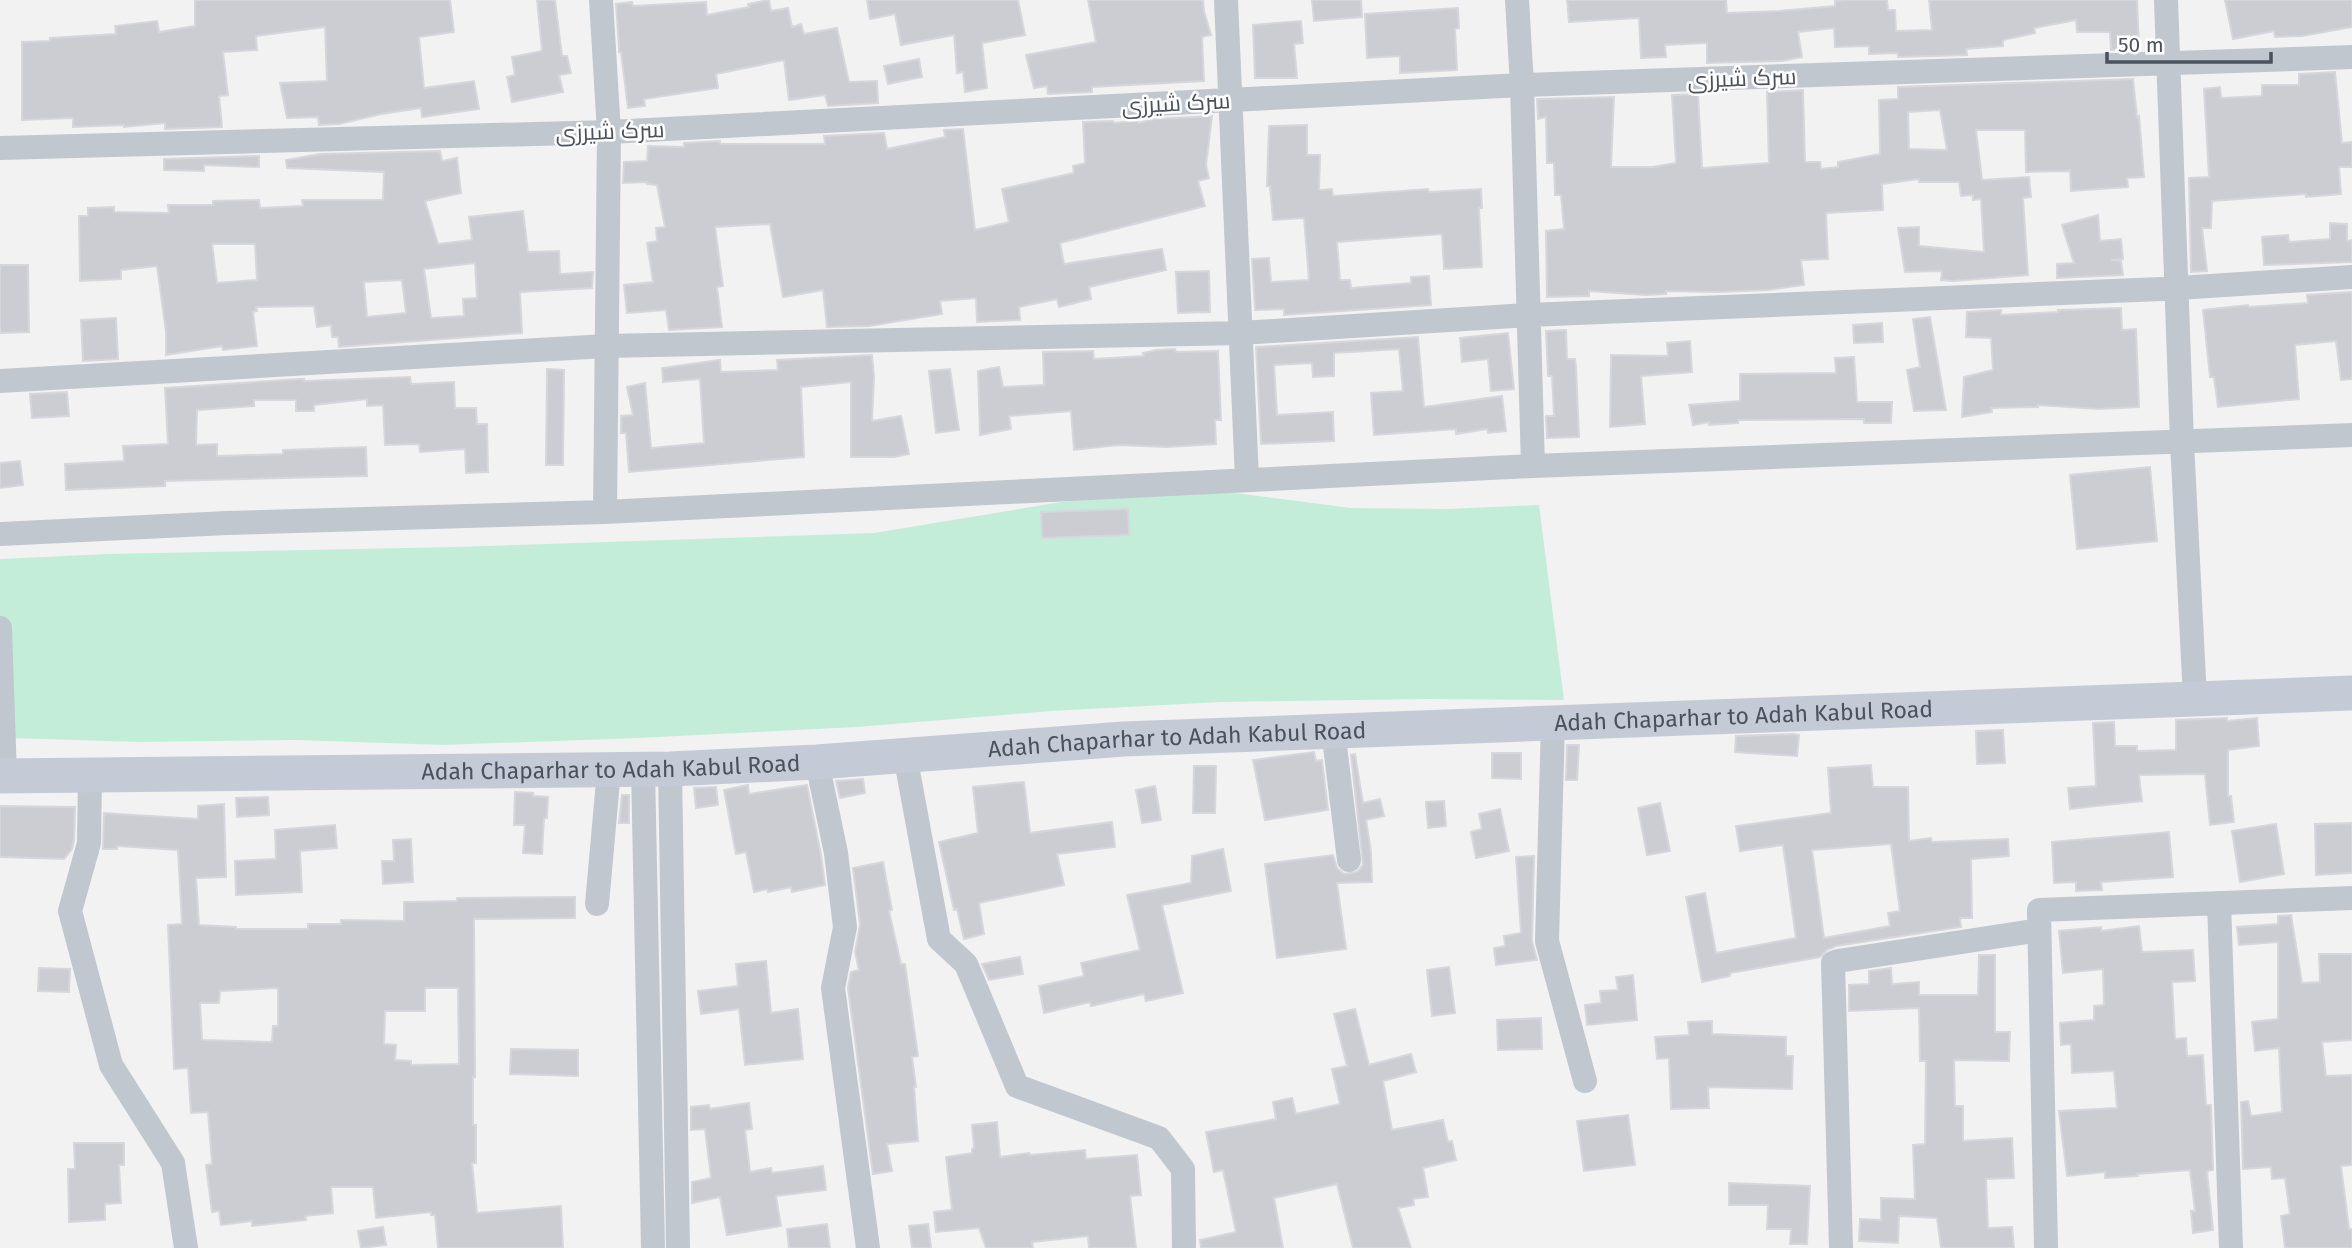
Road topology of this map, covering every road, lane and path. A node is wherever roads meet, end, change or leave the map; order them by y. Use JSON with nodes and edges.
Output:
{"nodes":[{"id":1,"x":601,"y":0,"type":"edge"},
{"id":2,"x":1226,"y":0,"type":"edge"},
{"id":3,"x":1517,"y":0,"type":"edge"},
{"id":4,"x":2153,"y":0,"type":"edge"},
{"id":5,"x":2166,"y":0,"type":"edge"},
{"id":6,"x":2352,"y":57,"type":"edge"},
{"id":7,"x":2162,"y":64,"type":"junction"},
{"id":8,"x":1522,"y":85,"type":"junction"},
{"id":9,"x":1231,"y":100,"type":"junction"},
{"id":10,"x":609,"y":132,"type":"junction"},
{"id":11,"x":0,"y":148,"type":"edge"},
{"id":12,"x":2352,"y":277,"type":"edge"},
{"id":13,"x":2170,"y":289,"type":"junction"},
{"id":14,"x":1528,"y":315,"type":"junction"},
{"id":15,"x":1241,"y":333,"type":"junction"},
{"id":16,"x":606,"y":346,"type":"junction"},
{"id":17,"x":0,"y":381,"type":"edge"},
{"id":18,"x":2352,"y":435,"type":"edge"},
{"id":19,"x":2176,"y":442,"type":"junction"},
{"id":20,"x":1533,"y":466,"type":"junction"},
{"id":21,"x":1247,"y":479,"type":"junction"},
{"id":22,"x":605,"y":512,"type":"junction"},
{"id":23,"x":0,"y":534,"type":"edge"},
{"id":24,"x":0,"y":628,"type":"edge"},
{"id":25,"x":2352,"y":692,"type":"edge"},
{"id":26,"x":2188,"y":699,"type":"junction"},
{"id":27,"x":1553,"y":722,"type":"junction"},
{"id":28,"x":1333,"y":730,"type":"junction"},
{"id":29,"x":905,"y":755,"type":"junction"},
{"id":30,"x":817,"y":762,"type":"junction"},
{"id":31,"x":641,"y":769,"type":"junction"},
{"id":32,"x":90,"y":775,"type":"junction"},
{"id":33,"x":2,"y":776,"type":"edge"},
{"id":34,"x":1349,"y":860,"type":"dead end"},
{"id":35,"x":2352,"y":898,"type":"edge"},
{"id":36,"x":2219,"y":903,"type":"junction"},
{"id":37,"x":597,"y":904,"type":"dead end"},
{"id":38,"x":2039,"y":930,"type":"junction"},
{"id":39,"x":1585,"y":1081,"type":"dead end"},
{"id":40,"x":186,"y":1248,"type":"edge"},
{"id":41,"x":653,"y":1248,"type":"edge"},
{"id":42,"x":678,"y":1248,"type":"edge"},
{"id":43,"x":868,"y":1248,"type":"edge"},
{"id":44,"x":1184,"y":1248,"type":"edge"},
{"id":45,"x":1841,"y":1248,"type":"edge"},
{"id":46,"x":2046,"y":1248,"type":"edge"},
{"id":47,"x":2231,"y":1248,"type":"edge"}],
"edges":[{"from":1,"to":10,"type":"street"},
{"from":2,"to":9,"type":"street"},
{"from":3,"to":8,"type":"street"},
{"from":4,"to":7,"type":"street"},
{"from":5,"to":7,"type":"street"},
{"from":6,"to":7,"type":"street","name":"سرک شیرزی"},
{"from":7,"to":8,"type":"street","name":"سرک شیرزی"},
{"from":7,"to":13,"type":"street"},
{"from":8,"to":9,"type":"street","name":"سرک شیرزی"},
{"from":8,"to":14,"type":"street"},
{"from":9,"to":10,"type":"street","name":"سرک شیرزی"},
{"from":9,"to":15,"type":"street"},
{"from":10,"to":11,"type":"street","name":"سرک شیرزی"},
{"from":10,"to":16,"type":"street"},
{"from":12,"to":13,"type":"street"},
{"from":13,"to":14,"type":"street"},
{"from":13,"to":19,"type":"street"},
{"from":14,"to":15,"type":"street"},
{"from":14,"to":20,"type":"street"},
{"from":15,"to":16,"type":"street"},
{"from":15,"to":21,"type":"street"},
{"from":16,"to":17,"type":"street"},
{"from":16,"to":22,"type":"street"},
{"from":18,"to":19,"type":"street"},
{"from":19,"to":20,"type":"street"},
{"from":19,"to":26,"type":"street"},
{"from":20,"to":21,"type":"street"},
{"from":21,"to":22,"type":"street"},
{"from":22,"to":23,"type":"street"},
{"from":24,"to":33,"type":"street"},
{"from":25,"to":26,"type":"main road","name":"Adah Chaparhar to Adah Kabul Road"},
{"from":26,"to":27,"type":"main road","name":"Adah Chaparhar to Adah Kabul Road"},
{"from":27,"to":28,"type":"main road","name":"Adah Chaparhar to Adah Kabul Road"},
{"from":27,"to":39,"type":"street"},
{"from":28,"to":29,"type":"main road","name":"Adah Chaparhar to Adah Kabul Road"},
{"from":28,"to":34,"type":"street"},
{"from":29,"to":30,"type":"main road","name":"Adah Chaparhar to Adah Kabul Road"},
{"from":29,"to":44,"type":"street"},
{"from":30,"to":31,"type":"main road","name":"Adah Chaparhar to Adah Kabul Road"},
{"from":30,"to":43,"type":"street"},
{"from":31,"to":32,"type":"main road","name":"Adah Chaparhar to Adah Kabul Road"},
{"from":31,"to":37,"type":"street"},
{"from":31,"to":41,"type":"street"},
{"from":31,"to":42,"type":"street"},
{"from":32,"to":33,"type":"main road","name":"Adah Chaparhar to Adah Kabul Road"},
{"from":32,"to":40,"type":"street"},
{"from":35,"to":36,"type":"street"},
{"from":36,"to":38,"type":"street"},
{"from":36,"to":47,"type":"street"},
{"from":38,"to":45,"type":"street"},
{"from":38,"to":46,"type":"street"}]}
